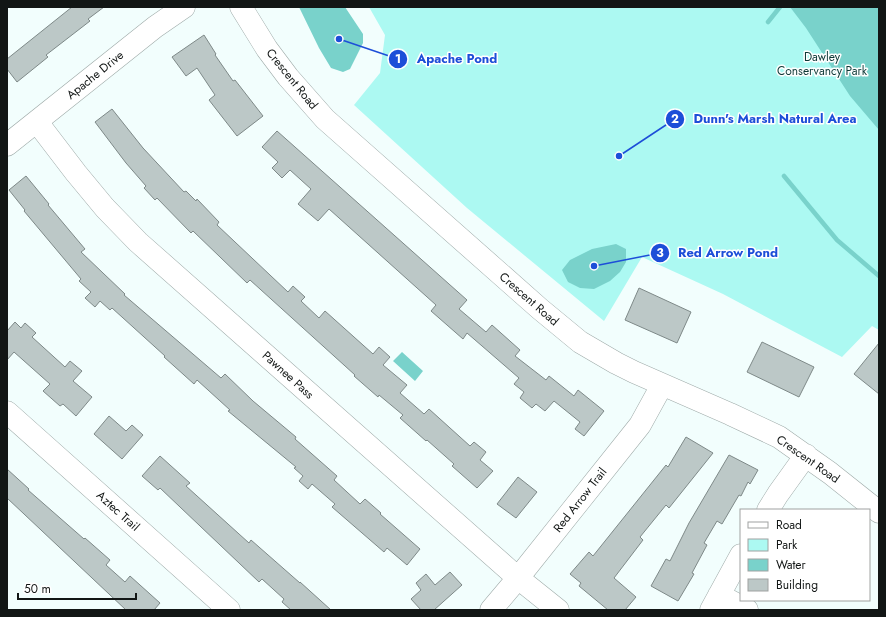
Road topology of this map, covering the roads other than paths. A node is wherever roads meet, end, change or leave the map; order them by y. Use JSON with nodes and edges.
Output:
{"nodes":[{"id":1,"x":184,"y":7,"type":"edge"},
{"id":2,"x":241,"y":7,"type":"edge"},
{"id":3,"x":37,"y":122,"type":"junction"},
{"id":4,"x":7,"y":145,"type":"edge"},
{"id":5,"x":662,"y":385,"type":"junction"},
{"id":6,"x":7,"y":412,"type":"edge"},
{"id":7,"x":806,"y":455,"type":"junction"},
{"id":8,"x":769,"y":509,"type":"edge"},
{"id":9,"x":879,"y":512,"type":"edge"},
{"id":10,"x":740,"y":557,"type":"edge"},
{"id":11,"x":518,"y":578,"type":"junction"},
{"id":12,"x":715,"y":602,"type":"edge"},
{"id":13,"x":229,"y":610,"type":"edge"},
{"id":14,"x":491,"y":610,"type":"edge"},
{"id":15,"x":558,"y":610,"type":"edge"},
{"id":16,"x":747,"y":610,"type":"edge"}],
"edges":[{"from":1,"to":3,"type":"street","name":"Apache Drive"},
{"from":2,"to":5,"type":"street","name":"Crescent Road"},
{"from":3,"to":4,"type":"street","name":"Apache Drive"},
{"from":3,"to":11,"type":"street","name":"Pawnee Pass"},
{"from":5,"to":7,"type":"street","name":"Crescent Road"},
{"from":5,"to":11,"type":"street","name":"Red Arrow Trail"},
{"from":6,"to":13,"type":"street","name":"Aztec Trail"},
{"from":7,"to":8,"type":"street"},
{"from":7,"to":9,"type":"street","name":"Crescent Road"},
{"from":10,"to":12,"type":"street"},
{"from":11,"to":14,"type":"street","name":"Red Arrow Trail"},
{"from":11,"to":15,"type":"street","name":"Pawnee Pass"},
{"from":12,"to":16,"type":"street"}]}
